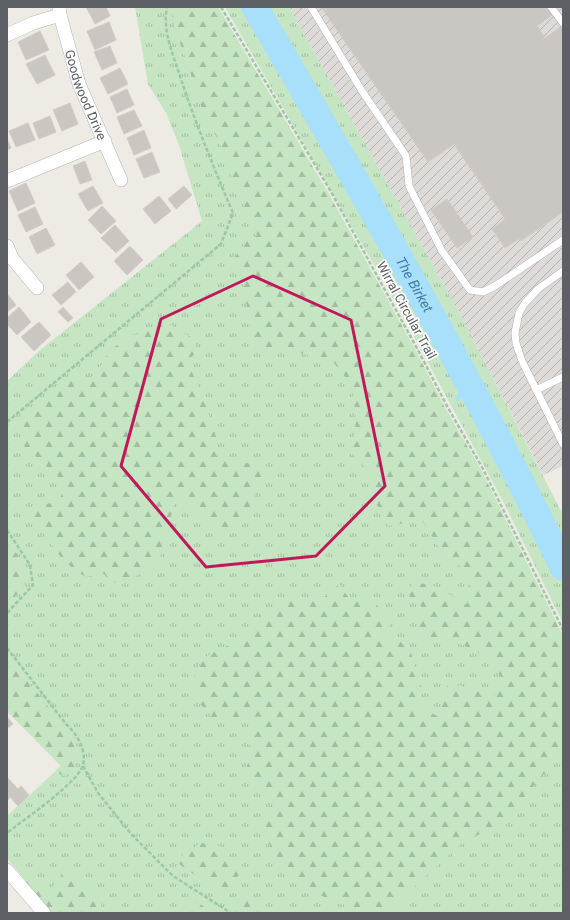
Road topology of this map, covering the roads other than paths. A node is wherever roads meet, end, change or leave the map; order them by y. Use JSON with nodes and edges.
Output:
{"nodes":[{"id":1,"x":311,"y":7,"type":"edge"},
{"id":2,"x":551,"y":7,"type":"edge"},
{"id":3,"x":60,"y":11,"type":"edge"},
{"id":4,"x":563,"y":23,"type":"edge"},
{"id":5,"x":7,"y":34,"type":"edge"},
{"id":6,"x":105,"y":142,"type":"junction"},
{"id":7,"x":121,"y":180,"type":"dead end"},
{"id":8,"x":7,"y":181,"type":"edge"},
{"id":9,"x":563,"y":240,"type":"edge"},
{"id":10,"x":7,"y":246,"type":"edge"},
{"id":11,"x":563,"y":271,"type":"edge"},
{"id":12,"x":38,"y":288,"type":"dead end"},
{"id":13,"x":563,"y":377,"type":"edge"},
{"id":14,"x":536,"y":390,"type":"junction"},
{"id":15,"x":563,"y":444,"type":"edge"},
{"id":16,"x":7,"y":870,"type":"edge"},
{"id":17,"x":44,"y":913,"type":"edge"}],
"edges":[{"from":1,"to":9,"type":"lane"},
{"from":2,"to":4,"type":"lane"},
{"from":3,"to":5,"type":"street"},
{"from":3,"to":6,"type":"street","name":"Goodwood Drive"},
{"from":6,"to":7,"type":"street","name":"Goodwood Drive"},
{"from":6,"to":8,"type":"street"},
{"from":10,"to":12,"type":"street"},
{"from":11,"to":14,"type":"lane"},
{"from":13,"to":14,"type":"lane"},
{"from":14,"to":15,"type":"lane"},
{"from":16,"to":17,"type":"street"}]}
